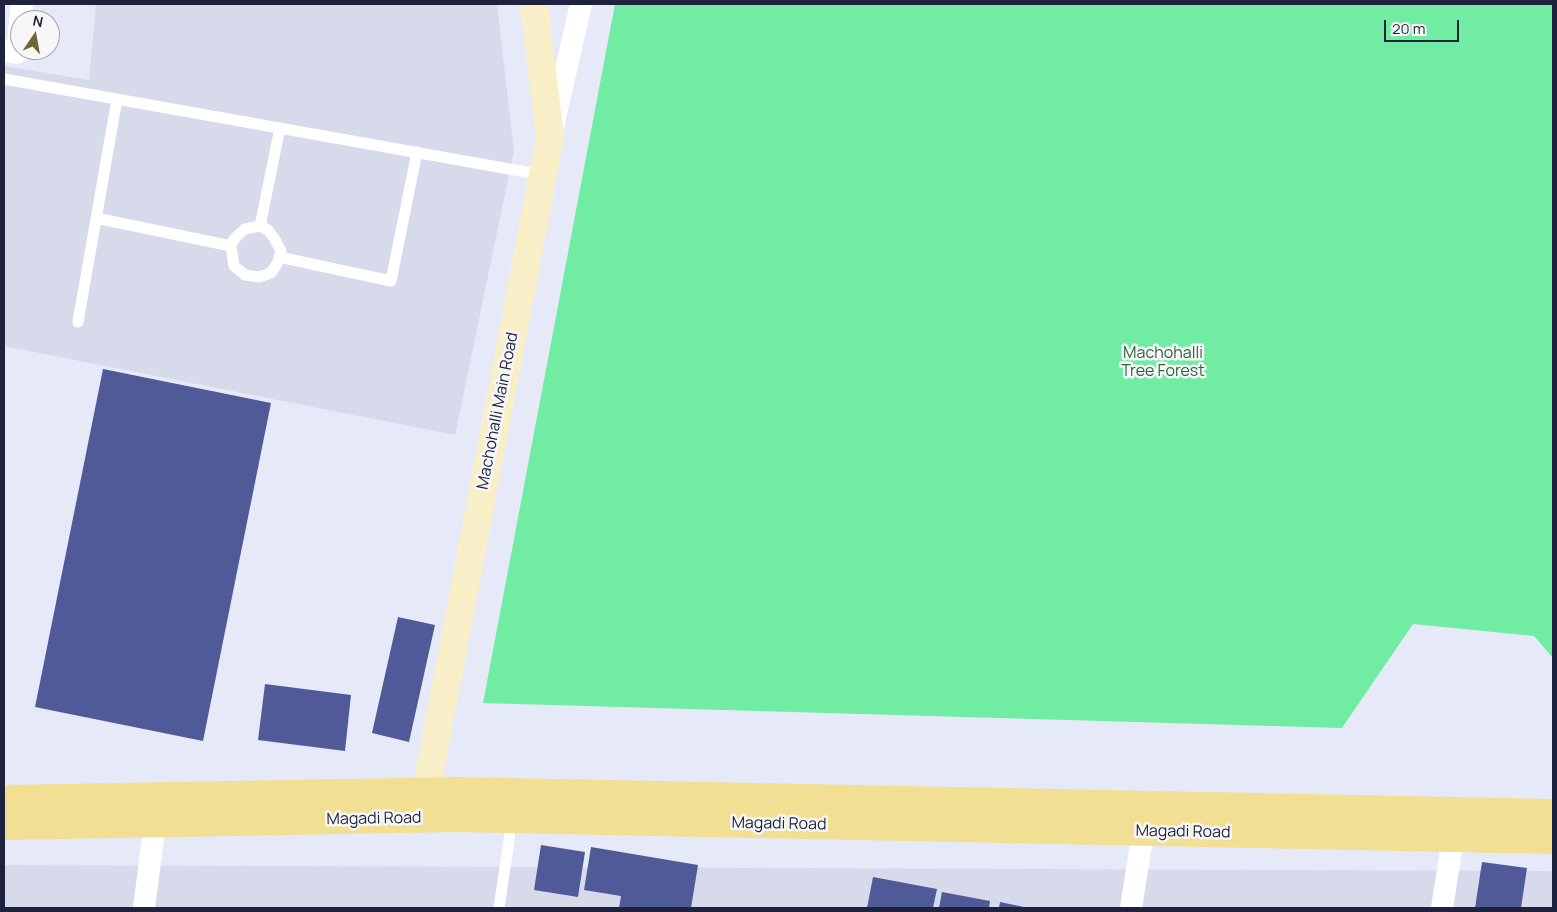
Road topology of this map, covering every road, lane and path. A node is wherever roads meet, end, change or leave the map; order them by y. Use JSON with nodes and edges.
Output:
{"nodes":[{"id":1,"x":534,"y":4,"type":"edge"},
{"id":2,"x":581,"y":4,"type":"edge"},
{"id":3,"x":4,"y":80,"type":"edge"},
{"id":4,"x":117,"y":99,"type":"junction"},
{"id":5,"x":280,"y":128,"type":"junction"},
{"id":6,"x":550,"y":137,"type":"junction"},
{"id":7,"x":416,"y":152,"type":"junction"},
{"id":8,"x":543,"y":175,"type":"junction"},
{"id":9,"x":96,"y":218,"type":"junction"},
{"id":10,"x":260,"y":226,"type":"junction"},
{"id":11,"x":230,"y":246,"type":"junction"},
{"id":12,"x":279,"y":257,"type":"junction"},
{"id":13,"x":78,"y":322,"type":"dead end"},
{"id":14,"x":426,"y":791,"type":"junction"},
{"id":15,"x":4,"y":799,"type":"edge"},
{"id":16,"x":1553,"y":813,"type":"edge"},
{"id":17,"x":424,"y":818,"type":"junction"},
{"id":18,"x":512,"y":819,"type":"junction"},
{"id":19,"x":156,"y":823,"type":"junction"},
{"id":20,"x":4,"y":826,"type":"edge"},
{"id":21,"x":1144,"y":832,"type":"junction"},
{"id":22,"x":1453,"y":838,"type":"junction"},
{"id":23,"x":1553,"y":840,"type":"edge"},
{"id":24,"x":144,"y":908,"type":"edge"},
{"id":25,"x":499,"y":908,"type":"edge"},
{"id":26,"x":1131,"y":908,"type":"edge"},
{"id":27,"x":1442,"y":908,"type":"edge"}],
"edges":[{"from":1,"to":6,"type":"street","name":"Machohalli Main Road"},
{"from":2,"to":6,"type":"street"},
{"from":3,"to":4,"type":"lane"},
{"from":4,"to":5,"type":"lane"},
{"from":4,"to":9,"type":"lane"},
{"from":5,"to":7,"type":"lane"},
{"from":5,"to":10,"type":"lane"},
{"from":6,"to":8,"type":"street","name":"Machohalli Main Road"},
{"from":7,"to":8,"type":"lane"},
{"from":7,"to":12,"type":"lane"},
{"from":8,"to":14,"type":"street","name":"Machohalli Main Road"},
{"from":9,"to":11,"type":"lane"},
{"from":9,"to":13,"type":"lane"},
{"from":10,"to":11,"type":"lane"},
{"from":10,"to":12,"type":"lane"},
{"from":11,"to":12,"type":"lane"},
{"from":14,"to":15,"type":"main road","name":"Magadi Road"},
{"from":14,"to":16,"type":"main road","name":"Magadi Road"},
{"from":14,"to":17,"type":"street","name":"Machohalli Main Road"},
{"from":17,"to":18,"type":"main road","name":"Magadi Road"},
{"from":17,"to":19,"type":"main road","name":"Magadi Road"},
{"from":18,"to":21,"type":"main road","name":"Magadi Road"},
{"from":18,"to":25,"type":"lane"},
{"from":19,"to":20,"type":"main road","name":"Magadi Road"},
{"from":19,"to":24,"type":"street"},
{"from":21,"to":22,"type":"main road","name":"Magadi Road"},
{"from":21,"to":26,"type":"street"},
{"from":22,"to":23,"type":"main road","name":"Magadi Road"},
{"from":22,"to":27,"type":"street"}]}
